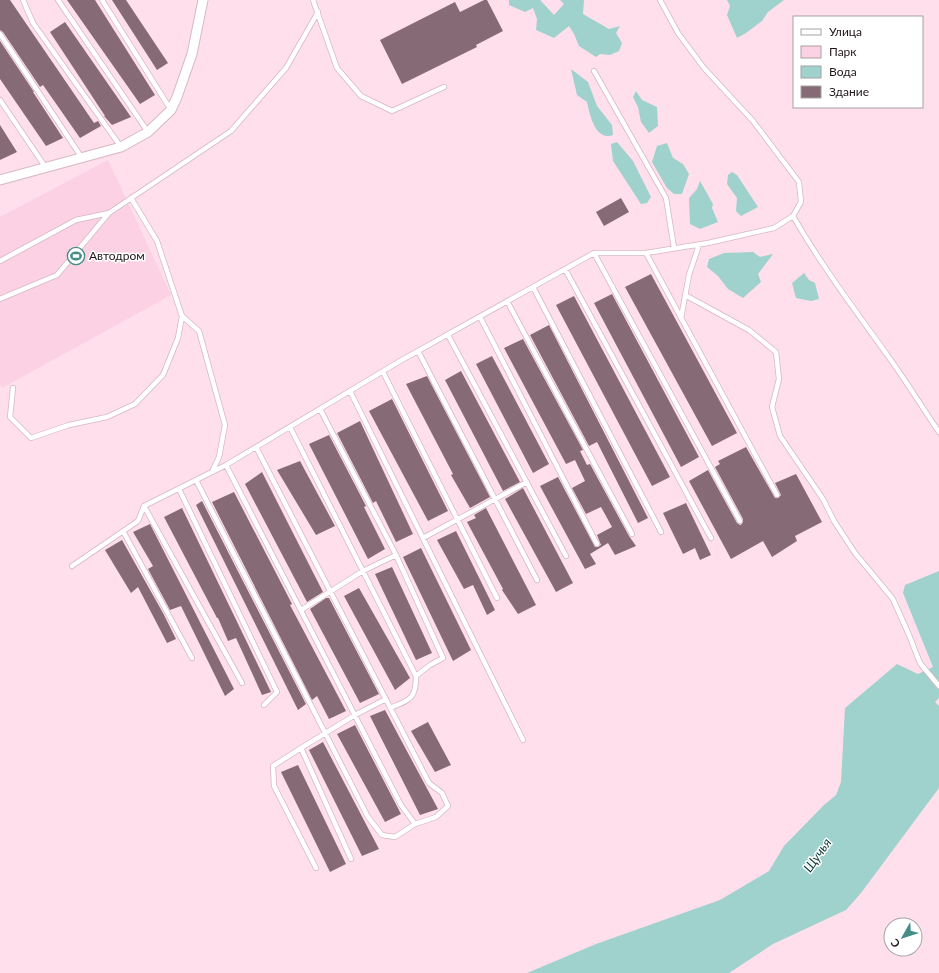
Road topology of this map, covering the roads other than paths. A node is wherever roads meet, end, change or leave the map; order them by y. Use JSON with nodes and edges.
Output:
{"nodes":[{"id":1,"x":23,"y":0,"type":"edge"},
{"id":2,"x":58,"y":0,"type":"edge"},
{"id":3,"x":102,"y":0,"type":"edge"},
{"id":4,"x":203,"y":0,"type":"edge"},
{"id":5,"x":313,"y":0,"type":"edge"},
{"id":6,"x":660,"y":0,"type":"edge"},
{"id":7,"x":318,"y":12,"type":"junction"},
{"id":8,"x":0,"y":34,"type":"edge"},
{"id":9,"x":594,"y":71,"type":"dead end"},
{"id":10,"x":444,"y":87,"type":"dead end"},
{"id":11,"x":0,"y":100,"type":"edge"},
{"id":12,"x":171,"y":110,"type":"junction"},
{"id":13,"x":148,"y":132,"type":"junction"},
{"id":14,"x":121,"y":147,"type":"junction"},
{"id":15,"x":82,"y":158,"type":"junction"},
{"id":16,"x":46,"y":168,"type":"junction"},
{"id":17,"x":1,"y":177,"type":"edge"},
{"id":18,"x":131,"y":198,"type":"junction"},
{"id":19,"x":109,"y":213,"type":"junction"},
{"id":20,"x":793,"y":216,"type":"junction"},
{"id":21,"x":699,"y":245,"type":"junction"},
{"id":22,"x":674,"y":248,"type":"junction"},
{"id":23,"x":594,"y":253,"type":"junction"},
{"id":24,"x":646,"y":253,"type":"junction"},
{"id":25,"x":0,"y":261,"type":"edge"},
{"id":26,"x":565,"y":269,"type":"junction"},
{"id":27,"x":533,"y":287,"type":"junction"},
{"id":28,"x":686,"y":296,"type":"junction"},
{"id":29,"x":0,"y":298,"type":"edge"},
{"id":30,"x":507,"y":301,"type":"junction"},
{"id":31,"x":182,"y":316,"type":"junction"},
{"id":32,"x":480,"y":317,"type":"junction"},
{"id":33,"x":681,"y":318,"type":"junction"},
{"id":34,"x":448,"y":335,"type":"junction"},
{"id":35,"x":418,"y":351,"type":"junction"},
{"id":36,"x":383,"y":372,"type":"junction"},
{"id":37,"x":13,"y":388,"type":"dead end"},
{"id":38,"x":350,"y":391,"type":"junction"},
{"id":39,"x":320,"y":409,"type":"junction"},
{"id":40,"x":290,"y":427,"type":"junction"},
{"id":41,"x":939,"y":432,"type":"edge"},
{"id":42,"x":256,"y":447,"type":"junction"},
{"id":43,"x":226,"y":465,"type":"junction"},
{"id":44,"x":212,"y":472,"type":"junction"},
{"id":45,"x":196,"y":480,"type":"junction"},
{"id":46,"x":527,"y":482,"type":"junction"},
{"id":47,"x":179,"y":488,"type":"junction"},
{"id":48,"x":778,"y":495,"type":"dead end"},
{"id":49,"x":495,"y":500,"type":"junction"},
{"id":50,"x":144,"y":506,"type":"junction"},
{"id":51,"x":457,"y":519,"type":"junction"},
{"id":52,"x":740,"y":521,"type":"dead end"},
{"id":53,"x":123,"y":531,"type":"junction"},
{"id":54,"x":661,"y":532,"type":"dead end"},
{"id":55,"x":632,"y":534,"type":"dead end"},
{"id":56,"x":423,"y":538,"type":"junction"},
{"id":57,"x":711,"y":538,"type":"dead end"},
{"id":58,"x":597,"y":544,"type":"dead end"},
{"id":59,"x":396,"y":555,"type":"junction"},
{"id":60,"x":566,"y":556,"type":"dead end"},
{"id":61,"x":72,"y":566,"type":"dead end"},
{"id":62,"x":363,"y":571,"type":"junction"},
{"id":63,"x":537,"y":580,"type":"dead end"},
{"id":64,"x":330,"y":591,"type":"junction"},
{"id":65,"x":497,"y":598,"type":"dead end"},
{"id":66,"x":301,"y":610,"type":"junction"},
{"id":67,"x":192,"y":658,"type":"dead end"},
{"id":68,"x":416,"y":676,"type":"junction"},
{"id":69,"x":242,"y":683,"type":"dead end"},
{"id":70,"x":939,"y":686,"type":"edge"},
{"id":71,"x":386,"y":699,"type":"junction"},
{"id":72,"x":264,"y":705,"type":"dead end"},
{"id":73,"x":390,"y":708,"type":"junction"},
{"id":74,"x":355,"y":714,"type":"junction"},
{"id":75,"x":325,"y":733,"type":"junction"},
{"id":76,"x":523,"y":740,"type":"dead end"},
{"id":77,"x":301,"y":748,"type":"junction"},
{"id":78,"x":415,"y":824,"type":"junction"},
{"id":79,"x":351,"y":859,"type":"dead end"},
{"id":80,"x":316,"y":868,"type":"dead end"}],
"edges":[{"from":1,"to":14,"type":"lane"},
{"from":2,"to":13,"type":"lane"},
{"from":3,"to":12,"type":"lane"},
{"from":4,"to":12,"type":"street"},
{"from":5,"to":7,"type":"lane"},
{"from":6,"to":20,"type":"lane"},
{"from":7,"to":10,"type":"lane"},
{"from":7,"to":18,"type":"lane"},
{"from":8,"to":15,"type":"lane"},
{"from":9,"to":22,"type":"lane"},
{"from":11,"to":16,"type":"lane"},
{"from":12,"to":13,"type":"street"},
{"from":13,"to":14,"type":"street"},
{"from":14,"to":15,"type":"street"},
{"from":15,"to":16,"type":"street"},
{"from":16,"to":17,"type":"street"},
{"from":18,"to":19,"type":"lane"},
{"from":18,"to":31,"type":"lane"},
{"from":19,"to":25,"type":"lane"},
{"from":19,"to":29,"type":"lane"},
{"from":20,"to":21,"type":"lane"},
{"from":20,"to":41,"type":"lane"},
{"from":21,"to":22,"type":"lane"},
{"from":21,"to":28,"type":"lane"},
{"from":22,"to":24,"type":"lane"},
{"from":23,"to":24,"type":"lane"},
{"from":23,"to":26,"type":"lane"},
{"from":23,"to":52,"type":"lane"},
{"from":24,"to":33,"type":"lane"},
{"from":26,"to":27,"type":"lane"},
{"from":26,"to":57,"type":"lane"},
{"from":27,"to":30,"type":"lane"},
{"from":27,"to":54,"type":"lane"},
{"from":28,"to":33,"type":"lane"},
{"from":28,"to":70,"type":"lane"},
{"from":30,"to":32,"type":"lane"},
{"from":30,"to":55,"type":"lane"},
{"from":31,"to":37,"type":"lane"},
{"from":31,"to":44,"type":"lane"},
{"from":32,"to":34,"type":"lane"},
{"from":32,"to":58,"type":"lane"},
{"from":33,"to":48,"type":"lane"},
{"from":34,"to":35,"type":"lane"},
{"from":34,"to":46,"type":"lane"},
{"from":35,"to":36,"type":"lane"},
{"from":35,"to":49,"type":"lane"},
{"from":36,"to":38,"type":"lane"},
{"from":36,"to":51,"type":"lane"},
{"from":38,"to":39,"type":"lane"},
{"from":38,"to":56,"type":"lane"},
{"from":39,"to":40,"type":"lane"},
{"from":39,"to":59,"type":"lane"},
{"from":40,"to":42,"type":"lane"},
{"from":40,"to":62,"type":"lane"},
{"from":42,"to":43,"type":"lane"},
{"from":42,"to":64,"type":"lane"},
{"from":43,"to":44,"type":"lane"},
{"from":43,"to":66,"type":"lane"},
{"from":44,"to":45,"type":"lane"},
{"from":45,"to":47,"type":"lane"},
{"from":45,"to":75,"type":"lane"},
{"from":46,"to":49,"type":"lane"},
{"from":46,"to":60,"type":"lane"},
{"from":47,"to":50,"type":"lane"},
{"from":47,"to":72,"type":"lane"},
{"from":49,"to":51,"type":"lane"},
{"from":49,"to":63,"type":"lane"},
{"from":50,"to":53,"type":"lane"},
{"from":50,"to":69,"type":"lane"},
{"from":51,"to":56,"type":"lane"},
{"from":51,"to":65,"type":"lane"},
{"from":53,"to":61,"type":"lane"},
{"from":53,"to":67,"type":"lane"},
{"from":56,"to":76,"type":"lane"},
{"from":59,"to":62,"type":"lane"},
{"from":59,"to":68,"type":"lane"},
{"from":62,"to":64,"type":"lane"},
{"from":62,"to":68,"type":"lane"},
{"from":64,"to":66,"type":"lane"},
{"from":64,"to":71,"type":"lane"},
{"from":66,"to":74,"type":"lane"},
{"from":68,"to":73,"type":"lane"},
{"from":71,"to":73,"type":"lane"},
{"from":71,"to":74,"type":"lane"},
{"from":73,"to":78,"type":"lane"},
{"from":74,"to":75,"type":"lane"},
{"from":74,"to":78,"type":"lane"},
{"from":75,"to":77,"type":"lane"},
{"from":75,"to":78,"type":"lane"},
{"from":77,"to":79,"type":"lane"},
{"from":77,"to":80,"type":"lane"}]}
